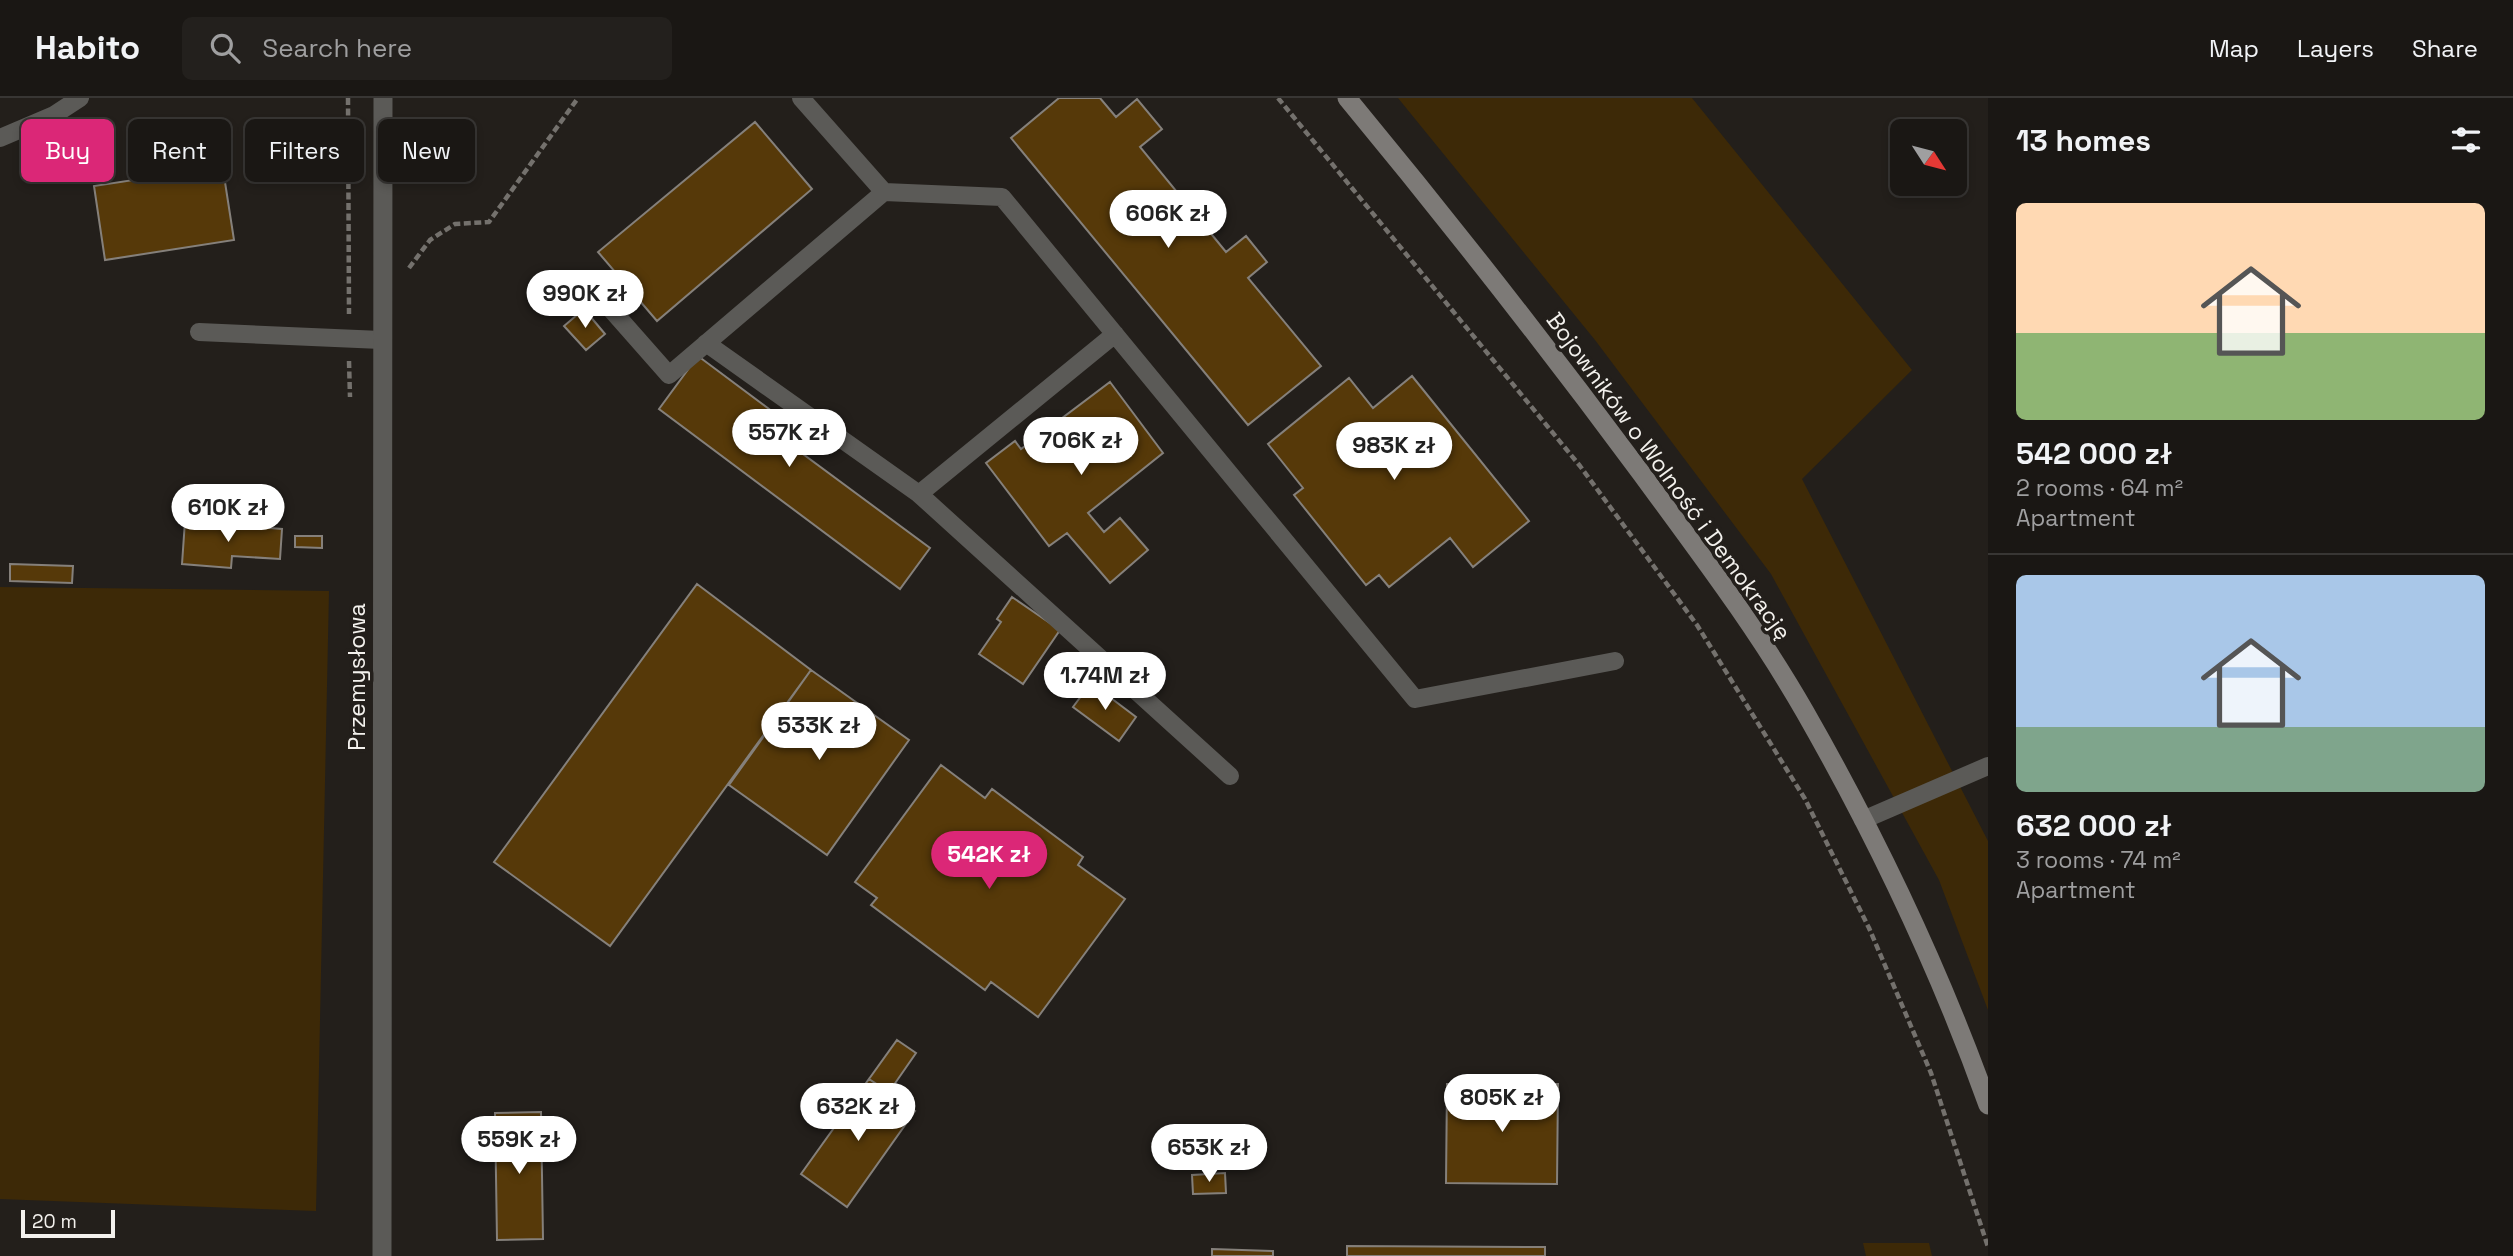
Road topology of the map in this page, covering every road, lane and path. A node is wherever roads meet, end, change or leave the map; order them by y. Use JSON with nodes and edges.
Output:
{"nodes":[{"id":1,"x":80,"y":98,"type":"edge"},
{"id":2,"x":348,"y":98,"type":"edge"},
{"id":3,"x":383,"y":98,"type":"edge"},
{"id":4,"x":578,"y":98,"type":"edge"},
{"id":5,"x":801,"y":98,"type":"edge"},
{"id":6,"x":1279,"y":98,"type":"edge"},
{"id":7,"x":1347,"y":98,"type":"edge"},
{"id":8,"x":0,"y":138,"type":"edge"},
{"id":9,"x":884,"y":192,"type":"junction"},
{"id":10,"x":407,"y":273,"type":"dead end"},
{"id":11,"x":587,"y":282,"type":"dead end"},
{"id":12,"x":200,"y":332,"type":"dead end"},
{"id":13,"x":1115,"y":334,"type":"junction"},
{"id":14,"x":349,"y":339,"type":"junction"},
{"id":15,"x":381,"y":340,"type":"junction"},
{"id":16,"x":706,"y":343,"type":"junction"},
{"id":17,"x":350,"y":397,"type":"dead end"},
{"id":18,"x":919,"y":494,"type":"junction"},
{"id":19,"x":1615,"y":661,"type":"dead end"},
{"id":20,"x":1988,"y":766,"type":"edge"},
{"id":21,"x":1230,"y":776,"type":"dead end"},
{"id":22,"x":1863,"y":820,"type":"junction"},
{"id":23,"x":1988,"y":1105,"type":"edge"},
{"id":24,"x":1988,"y":1247,"type":"edge"},
{"id":25,"x":382,"y":1256,"type":"edge"}],
"edges":[{"from":1,"to":8,"type":"lane"},
{"from":2,"to":14,"type":"path"},
{"from":3,"to":15,"type":"street","name":"Przemysłowa"},
{"from":4,"to":10,"type":"path"},
{"from":5,"to":9,"type":"lane"},
{"from":6,"to":24,"type":"path"},
{"from":7,"to":22,"type":"main road","name":"Bojowników o Wolność i Demokrację"},
{"from":9,"to":13,"type":"lane"},
{"from":9,"to":16,"type":"lane"},
{"from":11,"to":16,"type":"lane"},
{"from":12,"to":14,"type":"lane"},
{"from":13,"to":18,"type":"lane"},
{"from":13,"to":19,"type":"lane"},
{"from":14,"to":15,"type":"lane"},
{"from":14,"to":17,"type":"path"},
{"from":15,"to":25,"type":"street","name":"Przemysłowa"},
{"from":16,"to":18,"type":"lane"},
{"from":18,"to":21,"type":"lane"},
{"from":20,"to":22,"type":"lane"},
{"from":22,"to":23,"type":"main road","name":"Bojowników o Wolność i Demokrację"}]}
